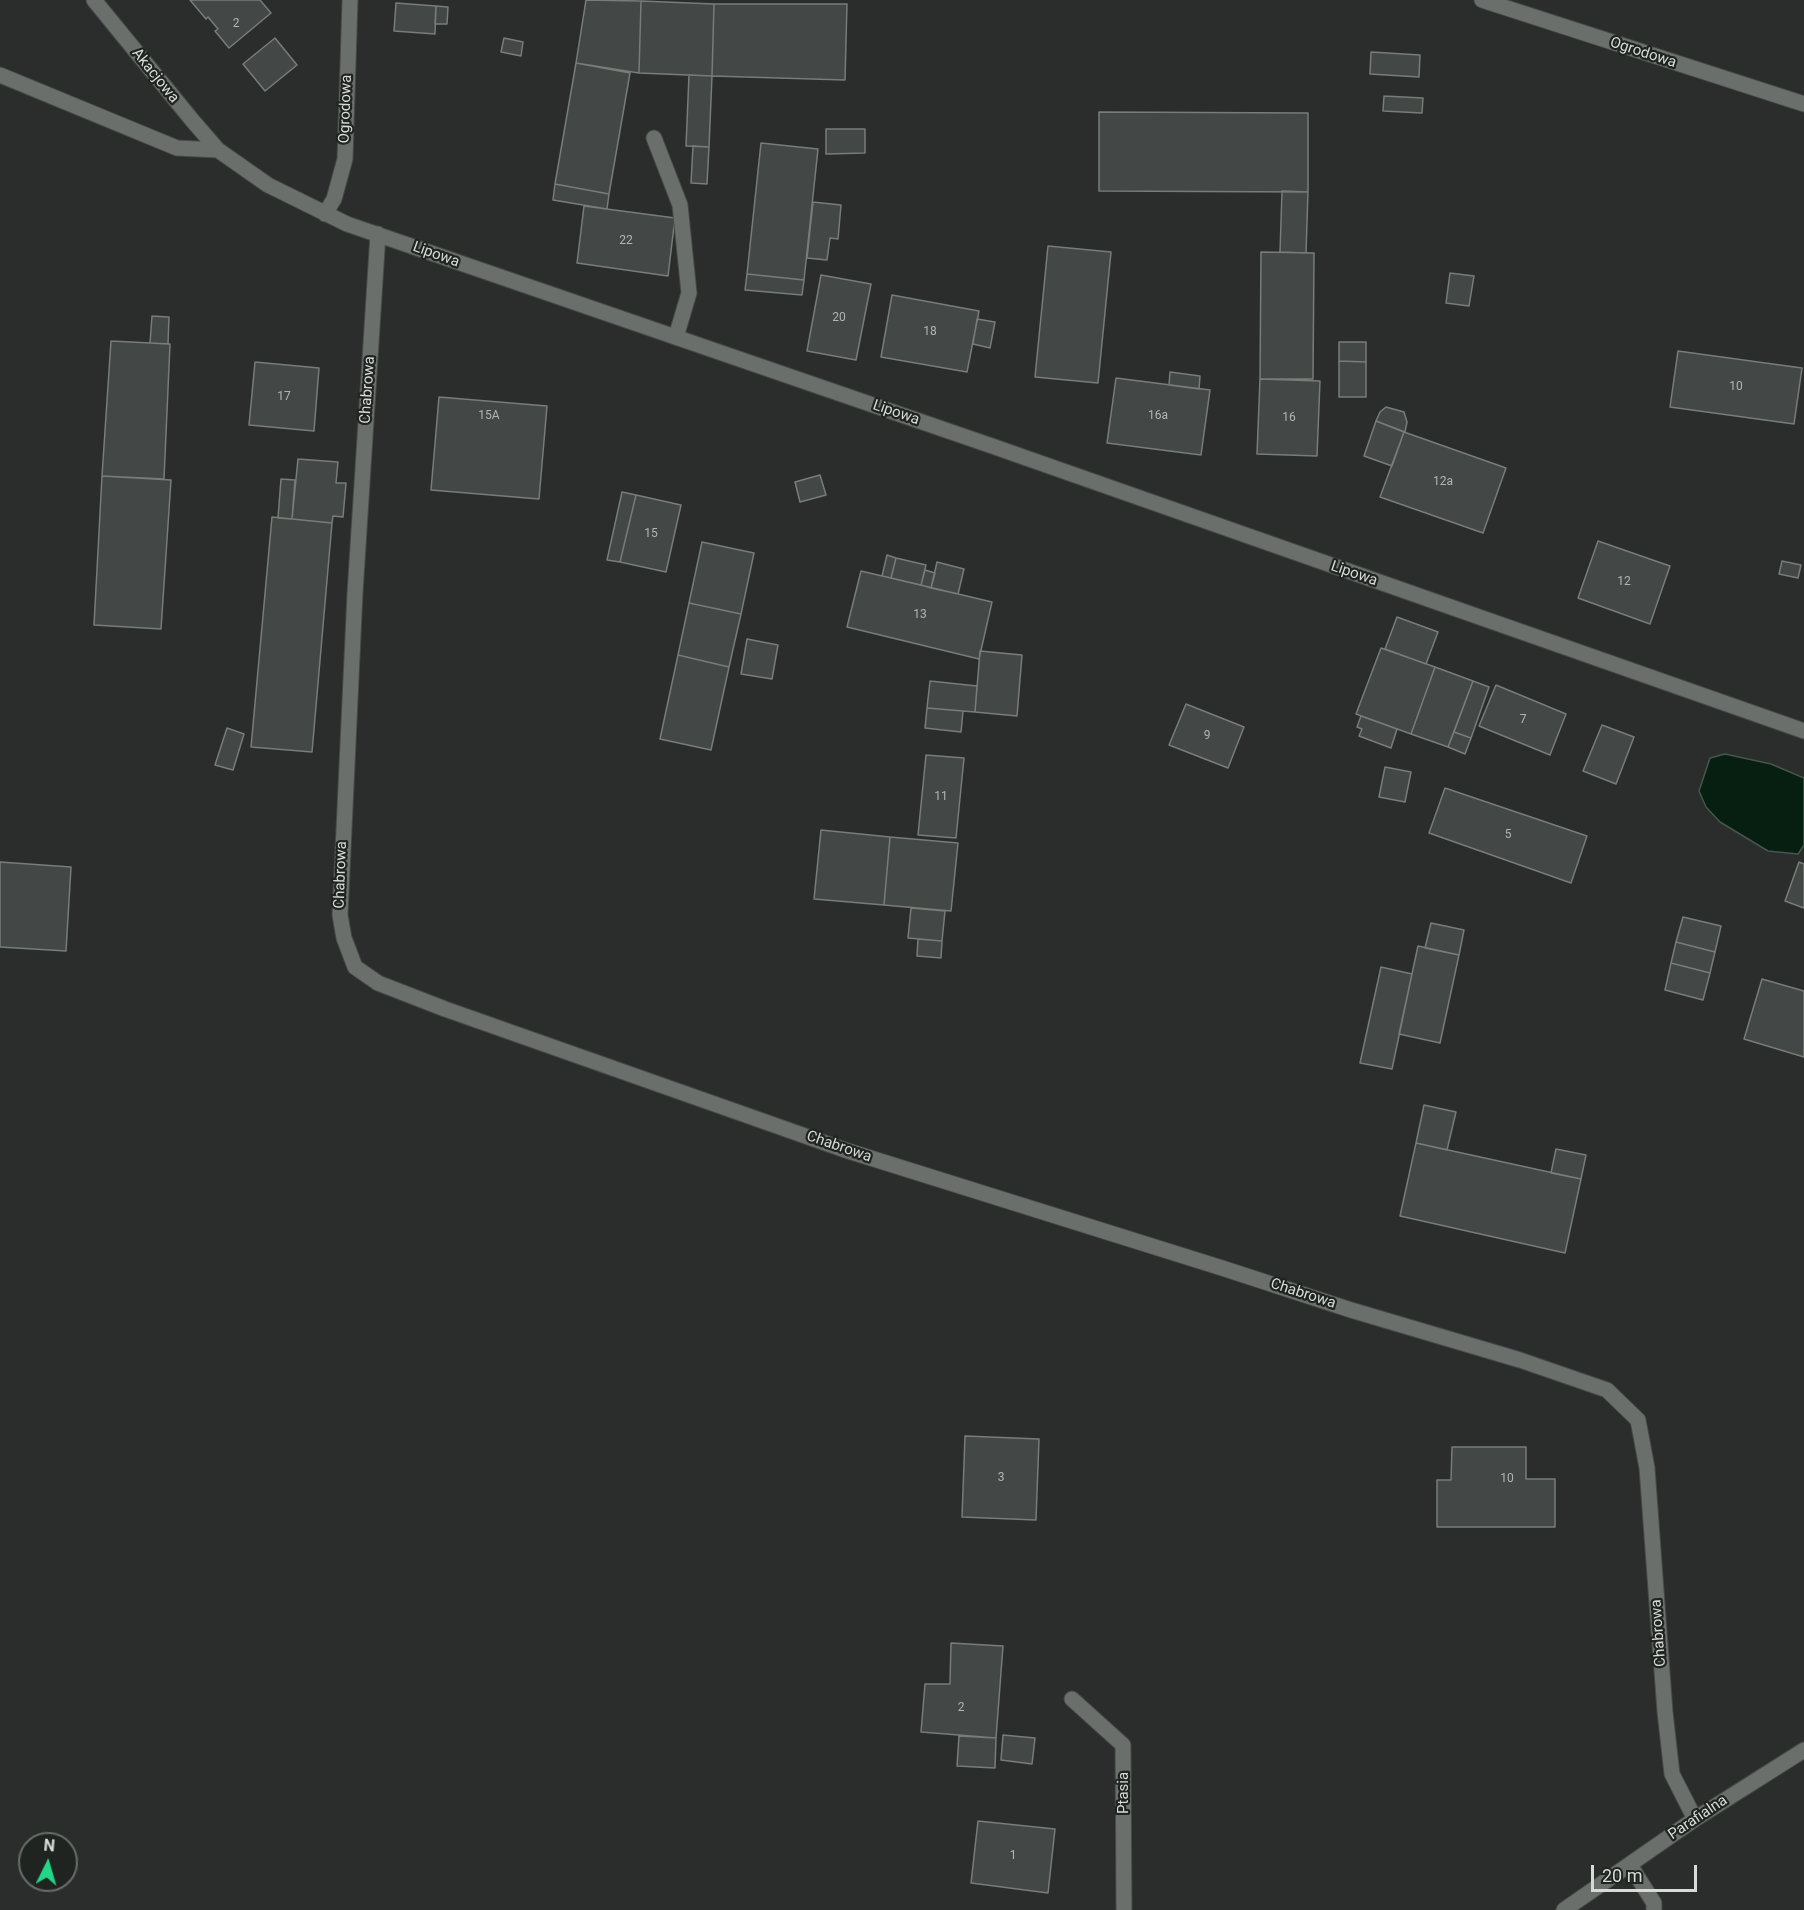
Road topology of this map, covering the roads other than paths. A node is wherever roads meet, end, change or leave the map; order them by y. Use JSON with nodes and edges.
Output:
{"nodes":[{"id":1,"x":94,"y":0,"type":"edge"},
{"id":2,"x":350,"y":0,"type":"edge"},
{"id":3,"x":1482,"y":0,"type":"edge"},
{"id":4,"x":0,"y":75,"type":"edge"},
{"id":5,"x":1804,"y":104,"type":"edge"},
{"id":6,"x":654,"y":138,"type":"dead end"},
{"id":7,"x":218,"y":150,"type":"junction"},
{"id":8,"x":325,"y":214,"type":"junction"},
{"id":9,"x":378,"y":234,"type":"junction"},
{"id":10,"x":676,"y":337,"type":"junction"},
{"id":11,"x":1804,"y":731,"type":"edge"},
{"id":12,"x":1072,"y":1699,"type":"dead end"},
{"id":13,"x":1804,"y":1749,"type":"edge"},
{"id":14,"x":1695,"y":1819,"type":"junction"},
{"id":15,"x":1630,"y":1865,"type":"junction"},
{"id":16,"x":1124,"y":1910,"type":"edge"},
{"id":17,"x":1564,"y":1910,"type":"edge"},
{"id":18,"x":1654,"y":1910,"type":"edge"}],
"edges":[{"from":1,"to":7,"type":"street","name":"Akacjowa"},
{"from":2,"to":8,"type":"street","name":"Ogrodowa"},
{"from":3,"to":5,"type":"street","name":"Ogrodowa"},
{"from":4,"to":7,"type":"street"},
{"from":6,"to":10,"type":"street"},
{"from":7,"to":8,"type":"street","name":"Lipowa"},
{"from":8,"to":9,"type":"street","name":"Lipowa"},
{"from":9,"to":10,"type":"street","name":"Lipowa"},
{"from":9,"to":14,"type":"street","name":"Chabrowa"},
{"from":10,"to":11,"type":"street","name":"Lipowa"},
{"from":12,"to":16,"type":"street","name":"Ptasia"},
{"from":13,"to":14,"type":"street","name":"Parafialna"},
{"from":14,"to":15,"type":"street","name":"Parafialna"},
{"from":15,"to":17,"type":"street","name":"Parafialna"},
{"from":15,"to":18,"type":"street"}]}
